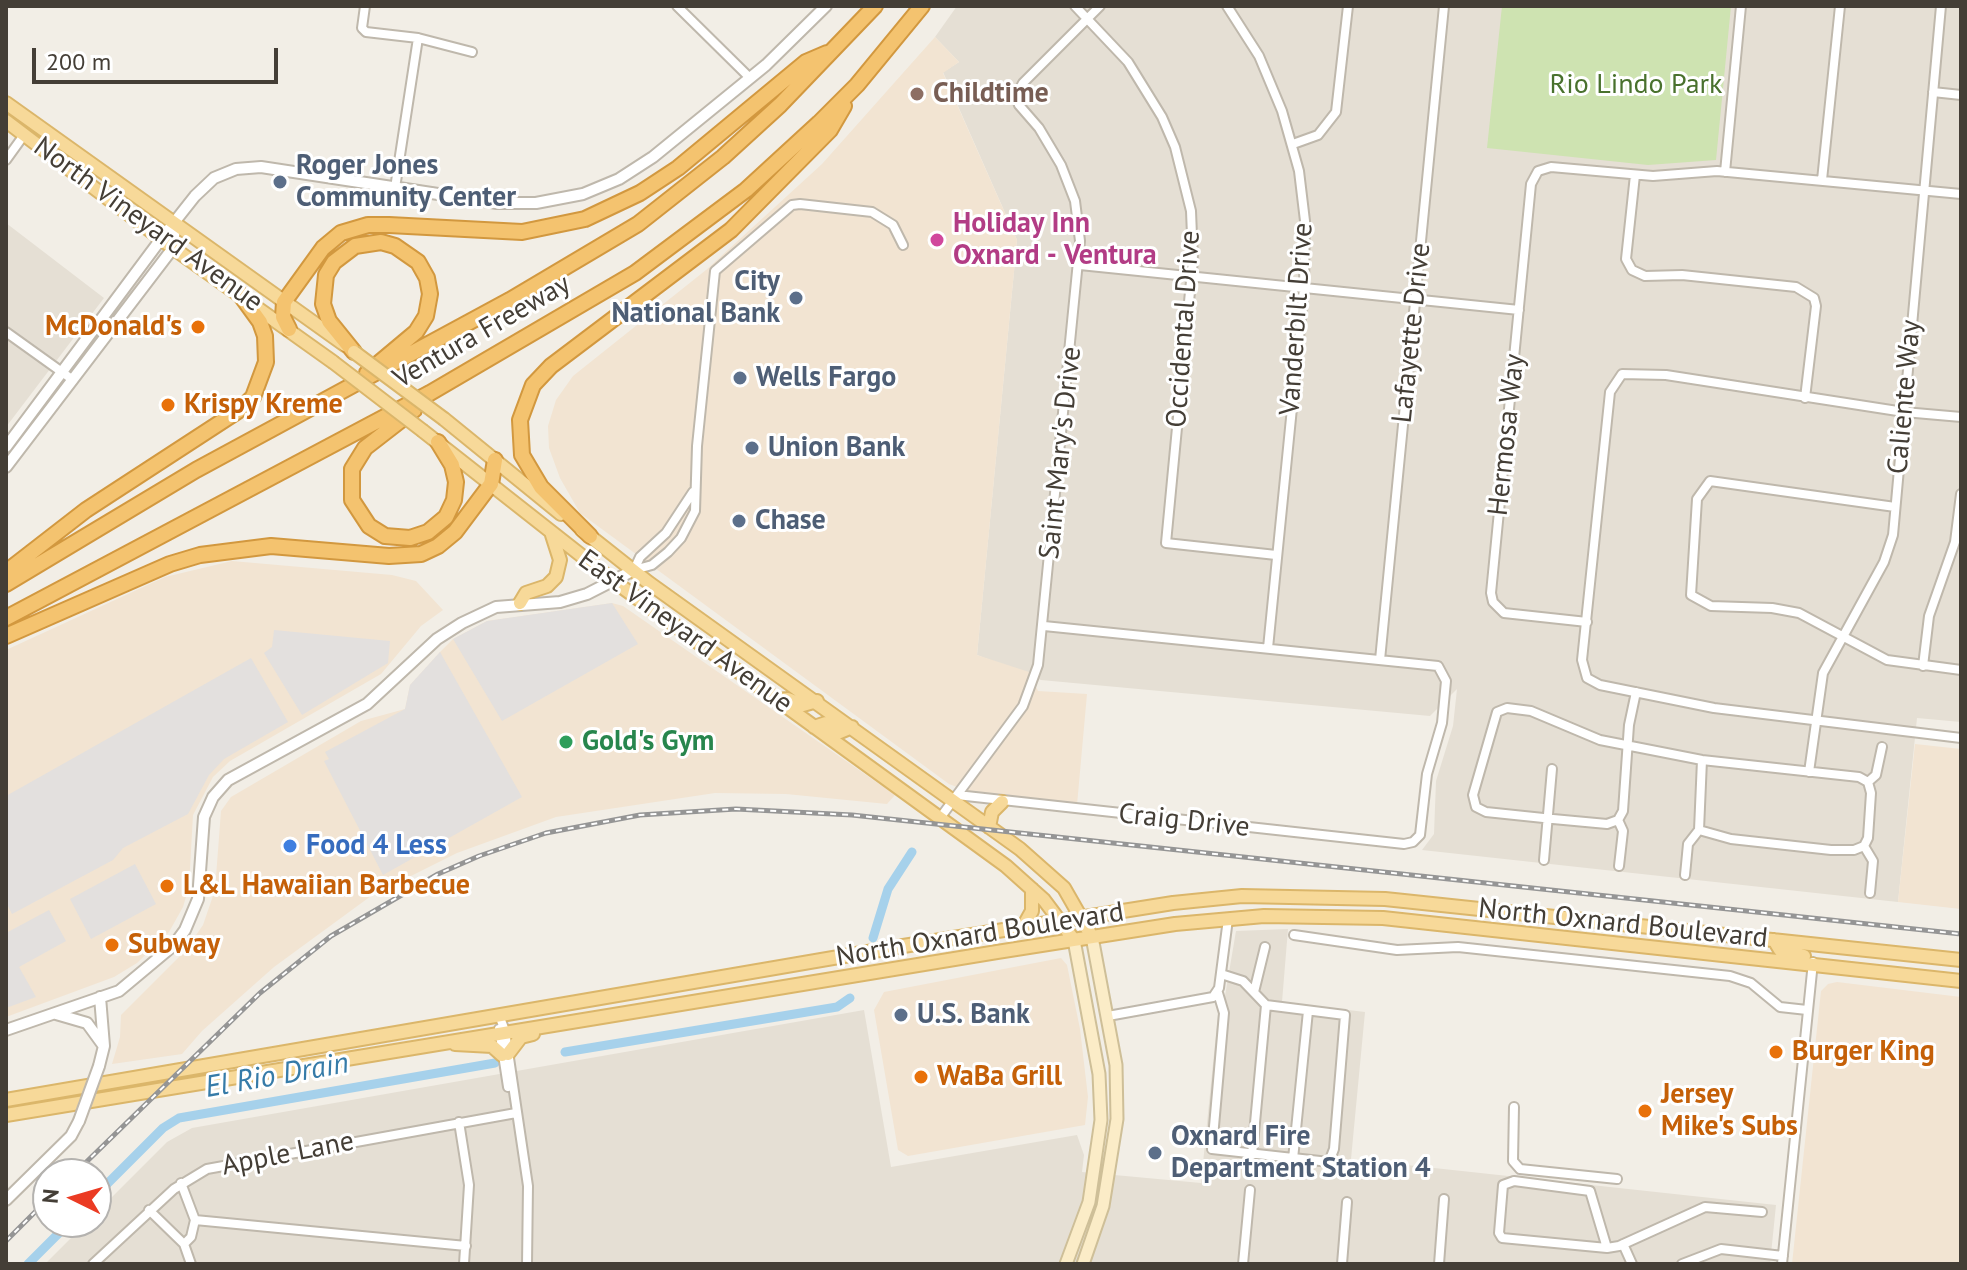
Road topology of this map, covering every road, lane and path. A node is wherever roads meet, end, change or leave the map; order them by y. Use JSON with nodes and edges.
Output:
{"nodes":[{"id":1,"x":365,"y":6,"type":"edge"},
{"id":2,"x":677,"y":6,"type":"edge"},
{"id":3,"x":826,"y":6,"type":"edge"},
{"id":4,"x":875,"y":6,"type":"edge"},
{"id":5,"x":922,"y":6,"type":"edge"},
{"id":6,"x":1075,"y":6,"type":"edge"},
{"id":7,"x":1100,"y":6,"type":"edge"},
{"id":8,"x":1227,"y":6,"type":"edge"},
{"id":9,"x":1348,"y":6,"type":"edge"},
{"id":10,"x":1444,"y":6,"type":"edge"},
{"id":11,"x":1741,"y":6,"type":"edge"},
{"id":12,"x":1840,"y":6,"type":"edge"},
{"id":13,"x":1941,"y":6,"type":"edge"},
{"id":14,"x":1088,"y":18,"type":"junction"},
{"id":15,"x":418,"y":38,"type":"junction"},
{"id":16,"x":838,"y":47,"type":"junction"},
{"id":17,"x":472,"y":52,"type":"dead end"},
{"id":18,"x":750,"y":78,"type":"junction"},
{"id":19,"x":857,"y":85,"type":"junction"},
{"id":20,"x":1933,"y":92,"type":"junction"},
{"id":21,"x":1961,"y":95,"type":"edge"},
{"id":22,"x":6,"y":103,"type":"edge"},
{"id":23,"x":6,"y":121,"type":"edge"},
{"id":24,"x":24,"y":135,"type":"junction"},
{"id":25,"x":1293,"y":144,"type":"junction"},
{"id":26,"x":84,"y":159,"type":"junction"},
{"id":27,"x":6,"y":160,"type":"edge"},
{"id":28,"x":1725,"y":172,"type":"junction"},
{"id":29,"x":1635,"y":175,"type":"junction"},
{"id":30,"x":1822,"y":180,"type":"junction"},
{"id":31,"x":395,"y":188,"type":"junction"},
{"id":32,"x":1925,"y":191,"type":"junction"},
{"id":33,"x":1961,"y":194,"type":"edge"},
{"id":34,"x":175,"y":226,"type":"junction"},
{"id":35,"x":161,"y":239,"type":"junction"},
{"id":36,"x":903,"y":245,"type":"dead end"},
{"id":37,"x":173,"y":248,"type":"junction"},
{"id":38,"x":1080,"y":265,"type":"junction"},
{"id":39,"x":1191,"y":276,"type":"junction"},
{"id":40,"x":1304,"y":288,"type":"junction"},
{"id":41,"x":239,"y":293,"type":"junction"},
{"id":42,"x":1416,"y":299,"type":"junction"},
{"id":43,"x":284,"y":302,"type":"junction"},
{"id":44,"x":1519,"y":310,"type":"junction"},
{"id":45,"x":289,"y":329,"type":"junction"},
{"id":46,"x":6,"y":332,"type":"edge"},
{"id":47,"x":354,"y":352,"type":"junction"},
{"id":48,"x":61,"y":373,"type":"junction"},
{"id":49,"x":73,"y":380,"type":"junction"},
{"id":50,"x":352,"y":387,"type":"junction"},
{"id":51,"x":430,"y":393,"type":"junction"},
{"id":52,"x":1805,"y":398,"type":"junction"},
{"id":53,"x":1904,"y":412,"type":"junction"},
{"id":54,"x":1961,"y":417,"type":"edge"},
{"id":55,"x":438,"y":442,"type":"junction"},
{"id":56,"x":6,"y":447,"type":"edge"},
{"id":57,"x":495,"y":460,"type":"junction"},
{"id":58,"x":6,"y":467,"type":"edge"},
{"id":59,"x":491,"y":484,"type":"junction"},
{"id":60,"x":694,"y":491,"type":"junction"},
{"id":61,"x":1961,"y":494,"type":"edge"},
{"id":62,"x":1895,"y":507,"type":"junction"},
{"id":63,"x":550,"y":532,"type":"junction"},
{"id":64,"x":590,"y":536,"type":"junction"},
{"id":65,"x":1276,"y":555,"type":"junction"},
{"id":66,"x":6,"y":572,"type":"edge"},
{"id":67,"x":636,"y":572,"type":"junction"},
{"id":68,"x":615,"y":582,"type":"junction"},
{"id":69,"x":6,"y":584,"type":"edge"},
{"id":70,"x":520,"y":603,"type":"junction"},
{"id":71,"x":6,"y":618,"type":"edge"},
{"id":72,"x":1587,"y":622,"type":"junction"},
{"id":73,"x":1044,"y":626,"type":"junction"},
{"id":74,"x":6,"y":636,"type":"edge"},
{"id":75,"x":1844,"y":636,"type":"junction"},
{"id":76,"x":1268,"y":648,"type":"junction"},
{"id":77,"x":1380,"y":660,"type":"junction"},
{"id":78,"x":1923,"y":666,"type":"junction"},
{"id":79,"x":1961,"y":670,"type":"edge"},
{"id":80,"x":1636,"y":692,"type":"junction"},
{"id":81,"x":776,"y":700,"type":"junction"},
{"id":82,"x":817,"y":701,"type":"junction"},
{"id":83,"x":1815,"y":718,"type":"junction"},
{"id":84,"x":814,"y":727,"type":"junction"},
{"id":85,"x":852,"y":727,"type":"junction"},
{"id":86,"x":1960,"y":735,"type":"edge"},
{"id":87,"x":1627,"y":745,"type":"junction"},
{"id":88,"x":1882,"y":747,"type":"dead end"},
{"id":89,"x":1702,"y":760,"type":"junction"},
{"id":90,"x":1552,"y":769,"type":"dead end"},
{"id":91,"x":1809,"y":772,"type":"junction"},
{"id":92,"x":1868,"y":782,"type":"junction"},
{"id":93,"x":955,"y":798,"type":"junction"},
{"id":94,"x":1002,"y":802,"type":"junction"},
{"id":95,"x":940,"y":818,"type":"junction"},
{"id":96,"x":1547,"y":818,"type":"junction"},
{"id":97,"x":1618,"y":820,"type":"junction"},
{"id":98,"x":989,"y":827,"type":"junction"},
{"id":99,"x":1699,"y":830,"type":"junction"},
{"id":100,"x":1864,"y":846,"type":"junction"},
{"id":101,"x":1544,"y":860,"type":"dead end"},
{"id":102,"x":1619,"y":866,"type":"dead end"},
{"id":103,"x":1685,"y":875,"type":"dead end"},
{"id":104,"x":1032,"y":889,"type":"junction"},
{"id":105,"x":1870,"y":893,"type":"dead end"},
{"id":106,"x":1409,"y":901,"type":"junction"},
{"id":107,"x":1083,"y":918,"type":"junction"},
{"id":108,"x":1383,"y":918,"type":"junction"},
{"id":109,"x":1228,"y":919,"type":"junction"},
{"id":110,"x":1061,"y":921,"type":"junction"},
{"id":111,"x":1023,"y":927,"type":"junction"},
{"id":112,"x":1294,"y":935,"type":"dead end"},
{"id":113,"x":1092,"y":937,"type":"junction"},
{"id":114,"x":1074,"y":940,"type":"junction"},
{"id":115,"x":1774,"y":940,"type":"junction"},
{"id":116,"x":1265,"y":947,"type":"dead end"},
{"id":117,"x":1849,"y":948,"type":"junction"},
{"id":118,"x":1961,"y":960,"type":"edge"},
{"id":119,"x":1813,"y":962,"type":"junction"},
{"id":120,"x":1221,"y":974,"type":"junction"},
{"id":121,"x":1961,"y":981,"type":"edge"},
{"id":122,"x":1254,"y":992,"type":"junction"},
{"id":123,"x":1218,"y":993,"type":"junction"},
{"id":124,"x":100,"y":997,"type":"junction"},
{"id":125,"x":1266,"y":1005,"type":"junction"},
{"id":126,"x":1807,"y":1010,"type":"junction"},
{"id":127,"x":1308,"y":1011,"type":"junction"},
{"id":128,"x":52,"y":1013,"type":"junction"},
{"id":129,"x":499,"y":1015,"type":"junction"},
{"id":130,"x":607,"y":1016,"type":"junction"},
{"id":131,"x":1108,"y":1016,"type":"junction"},
{"id":132,"x":6,"y":1030,"type":"edge"},
{"id":133,"x":502,"y":1032,"type":"junction"},
{"id":134,"x":444,"y":1041,"type":"junction"},
{"id":135,"x":104,"y":1046,"type":"junction"},
{"id":136,"x":505,"y":1055,"type":"junction"},
{"id":137,"x":6,"y":1100,"type":"edge"},
{"id":138,"x":1514,"y":1107,"type":"dead end"},
{"id":139,"x":516,"y":1113,"type":"junction"},
{"id":140,"x":6,"y":1115,"type":"edge"},
{"id":141,"x":459,"y":1122,"type":"junction"},
{"id":142,"x":1099,"y":1150,"type":"junction"},
{"id":143,"x":1114,"y":1153,"type":"junction"},
{"id":144,"x":1252,"y":1155,"type":"junction"},
{"id":145,"x":1293,"y":1159,"type":"junction"},
{"id":146,"x":1617,"y":1179,"type":"dead end"},
{"id":147,"x":181,"y":1183,"type":"junction"},
{"id":148,"x":1250,"y":1190,"type":"dead end"},
{"id":149,"x":1444,"y":1199,"type":"dead end"},
{"id":150,"x":6,"y":1200,"type":"edge"},
{"id":151,"x":1347,"y":1202,"type":"dead end"},
{"id":152,"x":149,"y":1210,"type":"junction"},
{"id":153,"x":1762,"y":1212,"type":"dead end"},
{"id":154,"x":195,"y":1220,"type":"junction"},
{"id":155,"x":184,"y":1244,"type":"junction"},
{"id":156,"x":1623,"y":1244,"type":"junction"},
{"id":157,"x":466,"y":1246,"type":"junction"},
{"id":158,"x":1607,"y":1248,"type":"junction"},
{"id":159,"x":1783,"y":1260,"type":"edge"},
{"id":160,"x":93,"y":1264,"type":"edge"},
{"id":161,"x":191,"y":1264,"type":"edge"},
{"id":162,"x":464,"y":1264,"type":"edge"},
{"id":163,"x":527,"y":1264,"type":"edge"},
{"id":164,"x":1066,"y":1264,"type":"edge"},
{"id":165,"x":1083,"y":1264,"type":"edge"},
{"id":166,"x":1243,"y":1264,"type":"edge"},
{"id":167,"x":1342,"y":1264,"type":"edge"},
{"id":168,"x":1439,"y":1264,"type":"edge"},
{"id":169,"x":1632,"y":1264,"type":"edge"},
{"id":170,"x":1682,"y":1264,"type":"edge"}],
"edges":[{"from":1,"to":15,"type":"street"},
{"from":2,"to":18,"type":"street"},
{"from":3,"to":18,"type":"street"},
{"from":4,"to":16,"type":"highway","name":"Ventura Freeway"},
{"from":5,"to":19,"type":"highway","name":"Ventura Freeway"},
{"from":6,"to":14,"type":"street","name":"Occidental Drive"},
{"from":7,"to":14,"type":"street"},
{"from":8,"to":25,"type":"street","name":"Vanderbilt Drive"},
{"from":9,"to":25,"type":"street"},
{"from":10,"to":42,"type":"street","name":"Lafayette Drive"},
{"from":11,"to":28,"type":"street"},
{"from":12,"to":30,"type":"street"},
{"from":13,"to":20,"type":"street","name":"Caliente Way"},
{"from":14,"to":38,"type":"street","name":"Saint Mary's Drive"},
{"from":14,"to":39,"type":"street","name":"Occidental Drive"},
{"from":15,"to":17,"type":"street"},
{"from":15,"to":31,"type":"street"},
{"from":16,"to":43,"type":"highway"},
{"from":16,"to":50,"type":"highway","name":"Ventura Freeway"},
{"from":18,"to":31,"type":"street"},
{"from":19,"to":51,"type":"highway","name":"Ventura Freeway"},
{"from":19,"to":64,"type":"highway"},
{"from":20,"to":21,"type":"street"},
{"from":20,"to":32,"type":"street","name":"Caliente Way"},
{"from":22,"to":26,"type":"main road","name":"North Vineyard Avenue"},
{"from":23,"to":24,"type":"main road","name":"North Vineyard Avenue"},
{"from":24,"to":26,"type":"main road"},
{"from":24,"to":27,"type":"street"},
{"from":24,"to":35,"type":"main road","name":"North Vineyard Avenue"},
{"from":25,"to":40,"type":"street","name":"Vanderbilt Drive"},
{"from":26,"to":34,"type":"main road","name":"North Vineyard Avenue"},
{"from":28,"to":29,"type":"street"},
{"from":28,"to":30,"type":"street"},
{"from":29,"to":44,"type":"street","name":"Hermosa Way"},
{"from":29,"to":52,"type":"street"},
{"from":30,"to":32,"type":"street"},
{"from":31,"to":34,"type":"street"},
{"from":32,"to":33,"type":"street"},
{"from":32,"to":53,"type":"street","name":"Caliente Way"},
{"from":34,"to":35,"type":"street"},
{"from":34,"to":37,"type":"street"},
{"from":34,"to":43,"type":"main road","name":"North Vineyard Avenue"},
{"from":35,"to":37,"type":"main road","name":"North Vineyard Avenue"},
{"from":35,"to":48,"type":"street"},
{"from":36,"to":60,"type":"street"},
{"from":37,"to":41,"type":"main road","name":"North Vineyard Avenue"},
{"from":37,"to":49,"type":"street"},
{"from":38,"to":39,"type":"street"},
{"from":38,"to":73,"type":"street","name":"Saint Mary's Drive"},
{"from":39,"to":40,"type":"street"},
{"from":39,"to":65,"type":"street","name":"Occidental Drive"},
{"from":40,"to":42,"type":"street"},
{"from":40,"to":65,"type":"street","name":"Vanderbilt Drive"},
{"from":41,"to":45,"type":"main road","name":"North Vineyard Avenue"},
{"from":41,"to":66,"type":"highway"},
{"from":42,"to":44,"type":"street"},
{"from":42,"to":77,"type":"street","name":"Lafayette Drive"},
{"from":43,"to":45,"type":"highway"},
{"from":43,"to":47,"type":"main road","name":"East Vineyard Avenue"},
{"from":44,"to":72,"type":"street","name":"Hermosa Way"},
{"from":45,"to":55,"type":"main road","name":"East Vineyard Avenue","bridge":true},
{"from":46,"to":48,"type":"street"},
{"from":47,"to":50,"type":"highway"},
{"from":47,"to":57,"type":"main road","name":"East Vineyard Avenue","bridge":true},
{"from":48,"to":49,"type":"street"},
{"from":48,"to":56,"type":"street"},
{"from":49,"to":58,"type":"street"},
{"from":50,"to":69,"type":"highway","name":"Ventura Freeway"},
{"from":51,"to":55,"type":"highway"},
{"from":51,"to":71,"type":"highway","name":"Ventura Freeway"},
{"from":52,"to":53,"type":"street"},
{"from":52,"to":72,"type":"street"},
{"from":53,"to":54,"type":"street"},
{"from":53,"to":62,"type":"street","name":"Caliente Way"},
{"from":55,"to":59,"type":"main road","name":"East Vineyard Avenue"},
{"from":57,"to":59,"type":"highway"},
{"from":57,"to":64,"type":"main road","name":"East Vineyard Avenue"},
{"from":59,"to":63,"type":"main road","name":"East Vineyard Avenue"},
{"from":59,"to":74,"type":"highway"},
{"from":60,"to":67,"type":"street"},
{"from":60,"to":67,"type":"street"},
{"from":61,"to":78,"type":"street"},
{"from":62,"to":75,"type":"street","name":"Caliente Way"},
{"from":62,"to":75,"type":"street"},
{"from":63,"to":68,"type":"main road","name":"East Vineyard Avenue"},
{"from":63,"to":70,"type":"main road"},
{"from":64,"to":67,"type":"main road","name":"East Vineyard Avenue"},
{"from":65,"to":76,"type":"street","name":"Vanderbilt Drive"},
{"from":67,"to":68,"type":"street"},
{"from":67,"to":82,"type":"main road","name":"East Vineyard Avenue"},
{"from":68,"to":70,"type":"street"},
{"from":68,"to":81,"type":"main road","name":"East Vineyard Avenue"},
{"from":70,"to":124,"type":"street"},
{"from":72,"to":80,"type":"street"},
{"from":73,"to":76,"type":"street"},
{"from":73,"to":93,"type":"street","name":"Saint Mary's Drive"},
{"from":75,"to":78,"type":"street"},
{"from":75,"to":83,"type":"street","name":"Caliente Way"},
{"from":76,"to":77,"type":"street"},
{"from":77,"to":94,"type":"street","name":"Craig Drive"},
{"from":78,"to":79,"type":"street"},
{"from":80,"to":83,"type":"street"},
{"from":80,"to":87,"type":"street"},
{"from":81,"to":82,"type":"main road"},
{"from":81,"to":84,"type":"main road","name":"East Vineyard Avenue"},
{"from":82,"to":85,"type":"main road","name":"East Vineyard Avenue"},
{"from":83,"to":86,"type":"street"},
{"from":83,"to":91,"type":"street","name":"Caliente Way"},
{"from":84,"to":85,"type":"main road"},
{"from":84,"to":95,"type":"main road","name":"East Vineyard Avenue"},
{"from":85,"to":93,"type":"main road","name":"East Vineyard Avenue"},
{"from":87,"to":89,"type":"street"},
{"from":87,"to":96,"type":"street"},
{"from":87,"to":97,"type":"street"},
{"from":88,"to":92,"type":"street"},
{"from":89,"to":91,"type":"street"},
{"from":89,"to":99,"type":"street"},
{"from":90,"to":96,"type":"street"},
{"from":91,"to":92,"type":"street"},
{"from":92,"to":100,"type":"street"},
{"from":93,"to":94,"type":"street","name":"Craig Drive"},
{"from":93,"to":95,"type":"street","name":"Saint Mary's Drive"},
{"from":93,"to":98,"type":"main road","name":"East Vineyard Avenue"},
{"from":94,"to":98,"type":"main road"},
{"from":95,"to":104,"type":"main road","name":"East Vineyard Avenue"},
{"from":96,"to":97,"type":"street"},
{"from":96,"to":101,"type":"street"},
{"from":97,"to":102,"type":"street"},
{"from":98,"to":107,"type":"main road","name":"East Vineyard Avenue"},
{"from":99,"to":100,"type":"street"},
{"from":99,"to":103,"type":"street"},
{"from":100,"to":105,"type":"street"},
{"from":104,"to":110,"type":"main road","name":"East Vineyard Avenue"},
{"from":104,"to":111,"type":"main road"},
{"from":106,"to":107,"type":"main road","name":"North Oxnard Boulevard"},
{"from":106,"to":108,"type":"main road"},
{"from":106,"to":115,"type":"main road","name":"North Oxnard Boulevard"},
{"from":107,"to":110,"type":"main road","name":"North Oxnard Boulevard"},
{"from":107,"to":113,"type":"main road","name":"East Vineyard Avenue"},
{"from":108,"to":109,"type":"main road","name":"North Oxnard Boulevard"},
{"from":108,"to":119,"type":"main road","name":"North Oxnard Boulevard"},
{"from":109,"to":113,"type":"main road","name":"North Oxnard Boulevard"},
{"from":109,"to":120,"type":"street"},
{"from":110,"to":111,"type":"main road","name":"North Oxnard Boulevard"},
{"from":110,"to":114,"type":"main road","name":"East Vineyard Avenue"},
{"from":111,"to":129,"type":"main road","name":"North Oxnard Boulevard"},
{"from":112,"to":126,"type":"street"},
{"from":113,"to":114,"type":"main road","name":"North Oxnard Boulevard"},
{"from":113,"to":131,"type":"main road"},
{"from":114,"to":130,"type":"main road","name":"North Oxnard Boulevard"},
{"from":114,"to":142,"type":"main road"},
{"from":115,"to":117,"type":"main road","name":"North Oxnard Boulevard"},
{"from":115,"to":119,"type":"main road"},
{"from":116,"to":122,"type":"street"},
{"from":117,"to":118,"type":"main road","name":"North Oxnard Boulevard"},
{"from":117,"to":119,"type":"main road"},
{"from":119,"to":121,"type":"main road","name":"North Oxnard Boulevard"},
{"from":119,"to":126,"type":"street"},
{"from":120,"to":122,"type":"street"},
{"from":120,"to":123,"type":"street"},
{"from":122,"to":125,"type":"street"},
{"from":123,"to":131,"type":"street"},
{"from":123,"to":144,"type":"street"},
{"from":124,"to":128,"type":"street"},
{"from":124,"to":135,"type":"street"},
{"from":125,"to":127,"type":"street"},
{"from":125,"to":144,"type":"street"},
{"from":126,"to":159,"type":"street"},
{"from":127,"to":145,"type":"street"},
{"from":127,"to":145,"type":"street"},
{"from":128,"to":132,"type":"street"},
{"from":128,"to":135,"type":"street"},
{"from":129,"to":133,"type":"street"},
{"from":129,"to":137,"type":"main road","name":"North Oxnard Boulevard"},
{"from":130,"to":133,"type":"main road","name":"North Oxnard Boulevard"},
{"from":130,"to":136,"type":"main road"},
{"from":131,"to":143,"type":"main road"},
{"from":133,"to":134,"type":"main road","name":"North Oxnard Boulevard"},
{"from":133,"to":136,"type":"street"},
{"from":134,"to":136,"type":"main road"},
{"from":134,"to":140,"type":"main road","name":"North Oxnard Boulevard"},
{"from":135,"to":150,"type":"street","bridge":true},
{"from":136,"to":139,"type":"street"},
{"from":138,"to":146,"type":"street"},
{"from":139,"to":141,"type":"street","name":"Apple Lane"},
{"from":139,"to":163,"type":"street"},
{"from":141,"to":147,"type":"street","name":"Apple Lane"},
{"from":141,"to":157,"type":"street"},
{"from":142,"to":143,"type":"main road"},
{"from":142,"to":164,"type":"main road"},
{"from":143,"to":165,"type":"main road"},
{"from":144,"to":145,"type":"street"},
{"from":147,"to":152,"type":"street","name":"Apple Lane"},
{"from":147,"to":154,"type":"street"},
{"from":148,"to":166,"type":"street"},
{"from":149,"to":168,"type":"street"},
{"from":151,"to":167,"type":"street"},
{"from":152,"to":155,"type":"street"},
{"from":152,"to":160,"type":"street","name":"Apple Lane"},
{"from":153,"to":156,"type":"street"},
{"from":154,"to":155,"type":"street"},
{"from":154,"to":157,"type":"street"},
{"from":155,"to":161,"type":"street"},
{"from":156,"to":158,"type":"street"},
{"from":156,"to":169,"type":"street"},
{"from":157,"to":162,"type":"street"},
{"from":158,"to":158,"type":"street"},
{"from":159,"to":170,"type":"street"}]}
